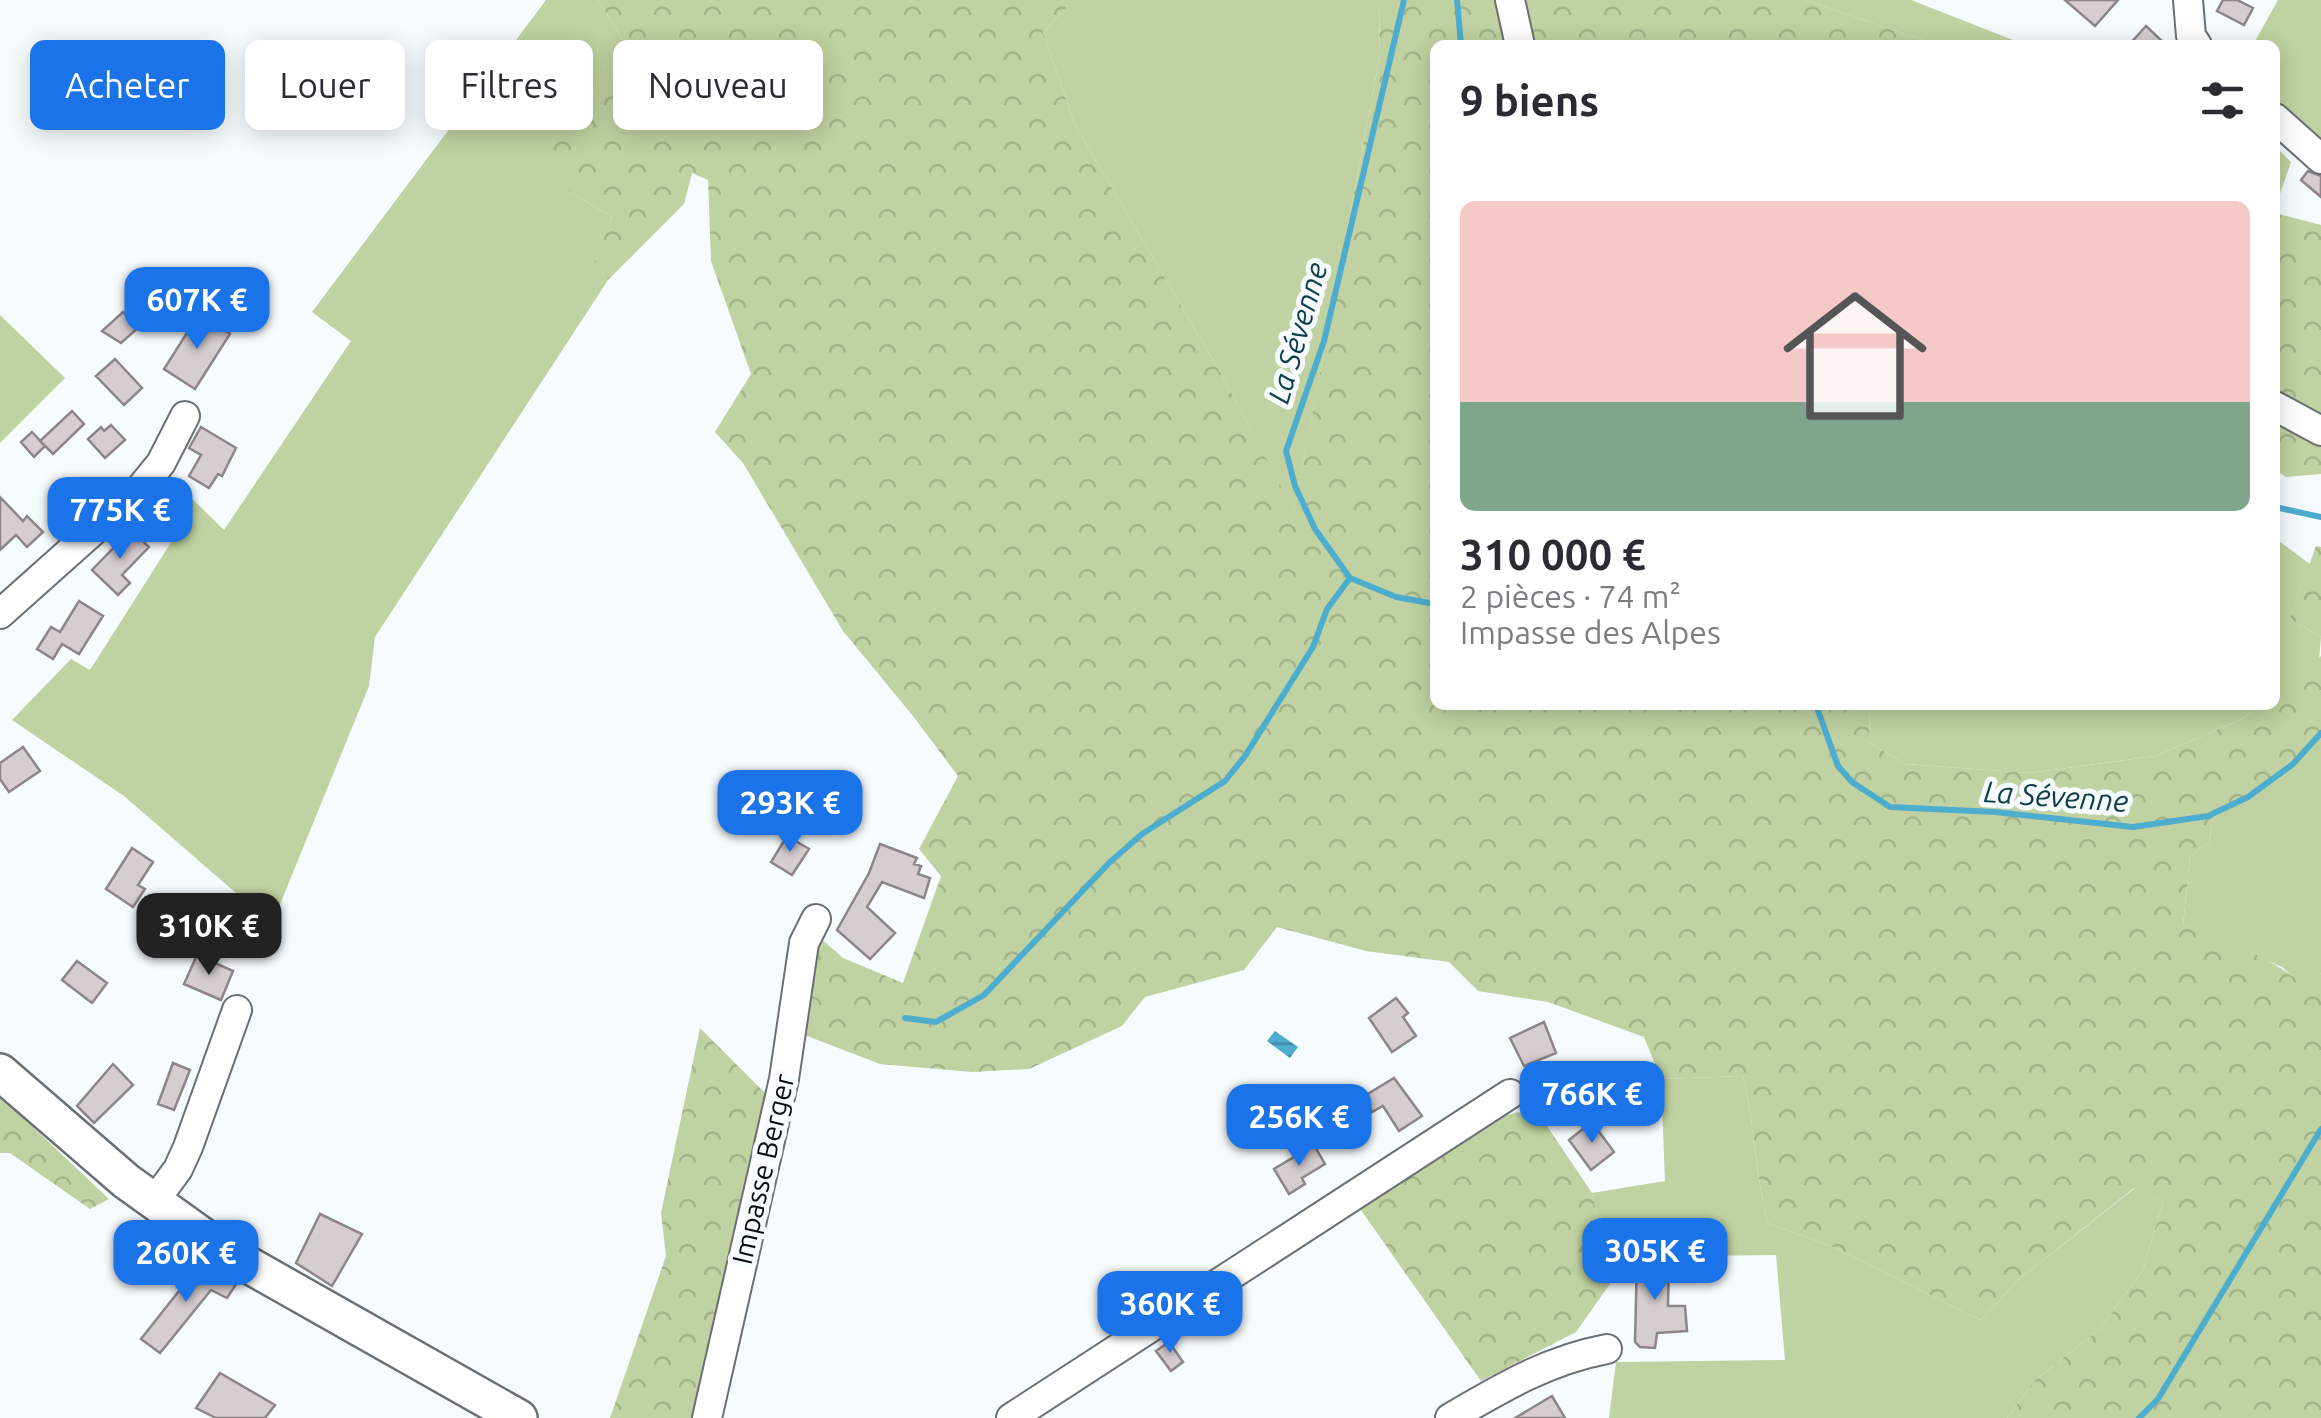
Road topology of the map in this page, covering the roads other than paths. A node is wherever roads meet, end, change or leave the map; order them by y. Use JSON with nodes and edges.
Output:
{"nodes":[{"id":1,"x":1510,"y":0,"type":"edge"},
{"id":2,"x":2188,"y":0,"type":"edge"},
{"id":3,"x":1519,"y":40,"type":"edge"},
{"id":4,"x":2193,"y":40,"type":"edge"},
{"id":5,"x":2280,"y":122,"type":"edge"},
{"id":6,"x":2321,"y":159,"type":"edge"},
{"id":7,"x":2280,"y":409,"type":"edge"},
{"id":8,"x":185,"y":416,"type":"dead end"},
{"id":9,"x":2321,"y":431,"type":"edge"},
{"id":10,"x":0,"y":614,"type":"edge"},
{"id":11,"x":816,"y":919,"type":"dead end"},
{"id":12,"x":236,"y":1010,"type":"dead end"},
{"id":13,"x":0,"y":1072,"type":"edge"},
{"id":14,"x":1510,"y":1094,"type":"dead end"},
{"id":15,"x":153,"y":1202,"type":"junction"},
{"id":16,"x":1607,"y":1348,"type":"dead end"},
{"id":17,"x":519,"y":1418,"type":"edge"},
{"id":18,"x":706,"y":1418,"type":"edge"},
{"id":19,"x":1011,"y":1418,"type":"edge"},
{"id":20,"x":1450,"y":1418,"type":"edge"}],
"edges":[{"from":1,"to":3,"type":"street"},
{"from":2,"to":4,"type":"street"},
{"from":5,"to":6,"type":"street"},
{"from":7,"to":9,"type":"street"},
{"from":8,"to":10,"type":"street"},
{"from":11,"to":18,"type":"street","name":"Impasse Berger"},
{"from":12,"to":15,"type":"street"},
{"from":13,"to":15,"type":"main road"},
{"from":14,"to":19,"type":"street"},
{"from":15,"to":17,"type":"main road"},
{"from":16,"to":20,"type":"street"}]}
